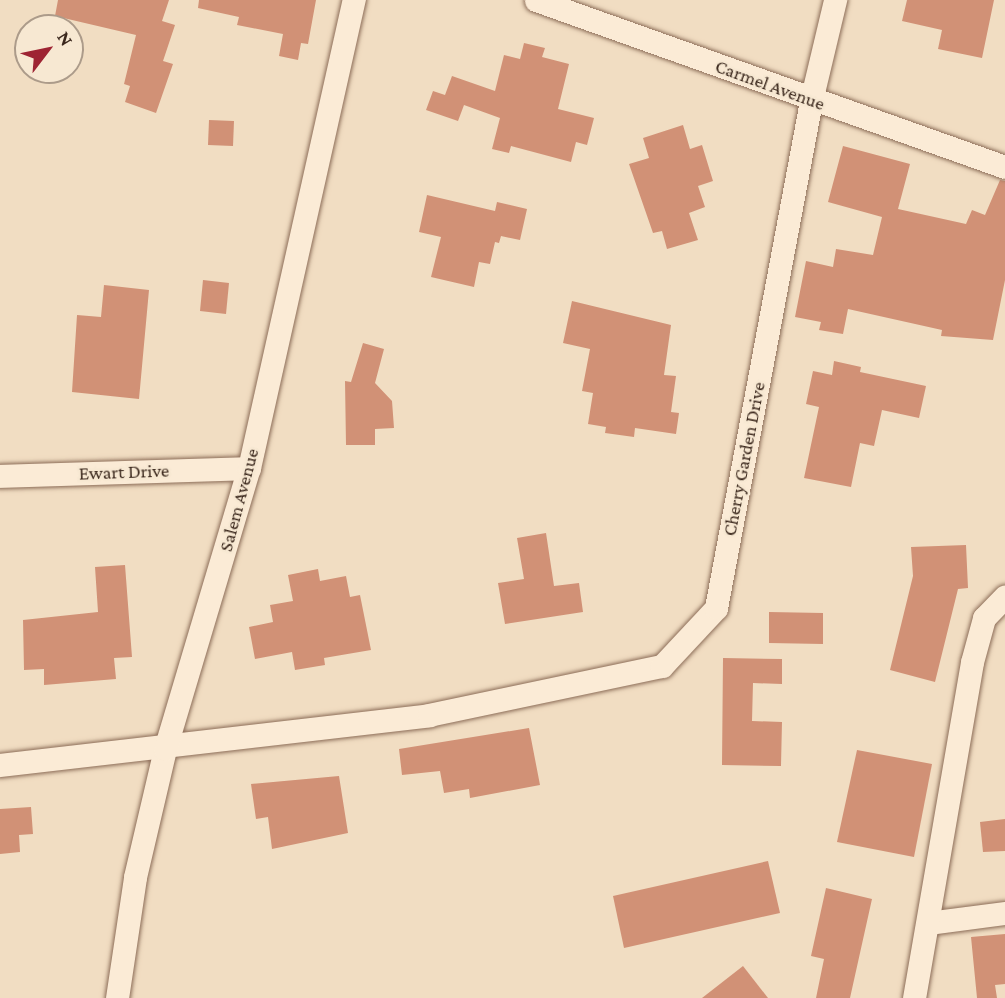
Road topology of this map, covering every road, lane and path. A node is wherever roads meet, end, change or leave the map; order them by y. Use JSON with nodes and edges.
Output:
{"nodes":[{"id":1,"x":354,"y":0,"type":"edge"},
{"id":2,"x":536,"y":0,"type":"edge"},
{"id":3,"x":835,"y":0,"type":"edge"},
{"id":4,"x":811,"y":101,"type":"junction"},
{"id":5,"x":1005,"y":167,"type":"edge"},
{"id":6,"x":249,"y":468,"type":"junction"},
{"id":7,"x":0,"y":476,"type":"edge"},
{"id":8,"x":1005,"y":596,"type":"edge"},
{"id":9,"x":165,"y":748,"type":"junction"},
{"id":10,"x":0,"y":765,"type":"edge"},
{"id":11,"x":1005,"y":913,"type":"edge"},
{"id":12,"x":928,"y":923,"type":"junction"},
{"id":13,"x":117,"y":998,"type":"edge"},
{"id":14,"x":914,"y":998,"type":"edge"}],
"edges":[{"from":1,"to":6,"type":"street","name":"Salem Avenue"},
{"from":2,"to":4,"type":"street","name":"Carmel Avenue"},
{"from":3,"to":4,"type":"street","name":"Cherry Garden Drive"},
{"from":4,"to":5,"type":"street","name":"Carmel Avenue"},
{"from":4,"to":9,"type":"street","name":"Cherry Garden Drive"},
{"from":6,"to":7,"type":"street","name":"Ewart Drive"},
{"from":6,"to":9,"type":"street","name":"Salem Avenue"},
{"from":8,"to":12,"type":"street"},
{"from":9,"to":10,"type":"street","name":"Cherry Garden Drive"},
{"from":9,"to":13,"type":"street","name":"Salem Avenue"},
{"from":11,"to":12,"type":"street"},
{"from":12,"to":14,"type":"street"}]}
